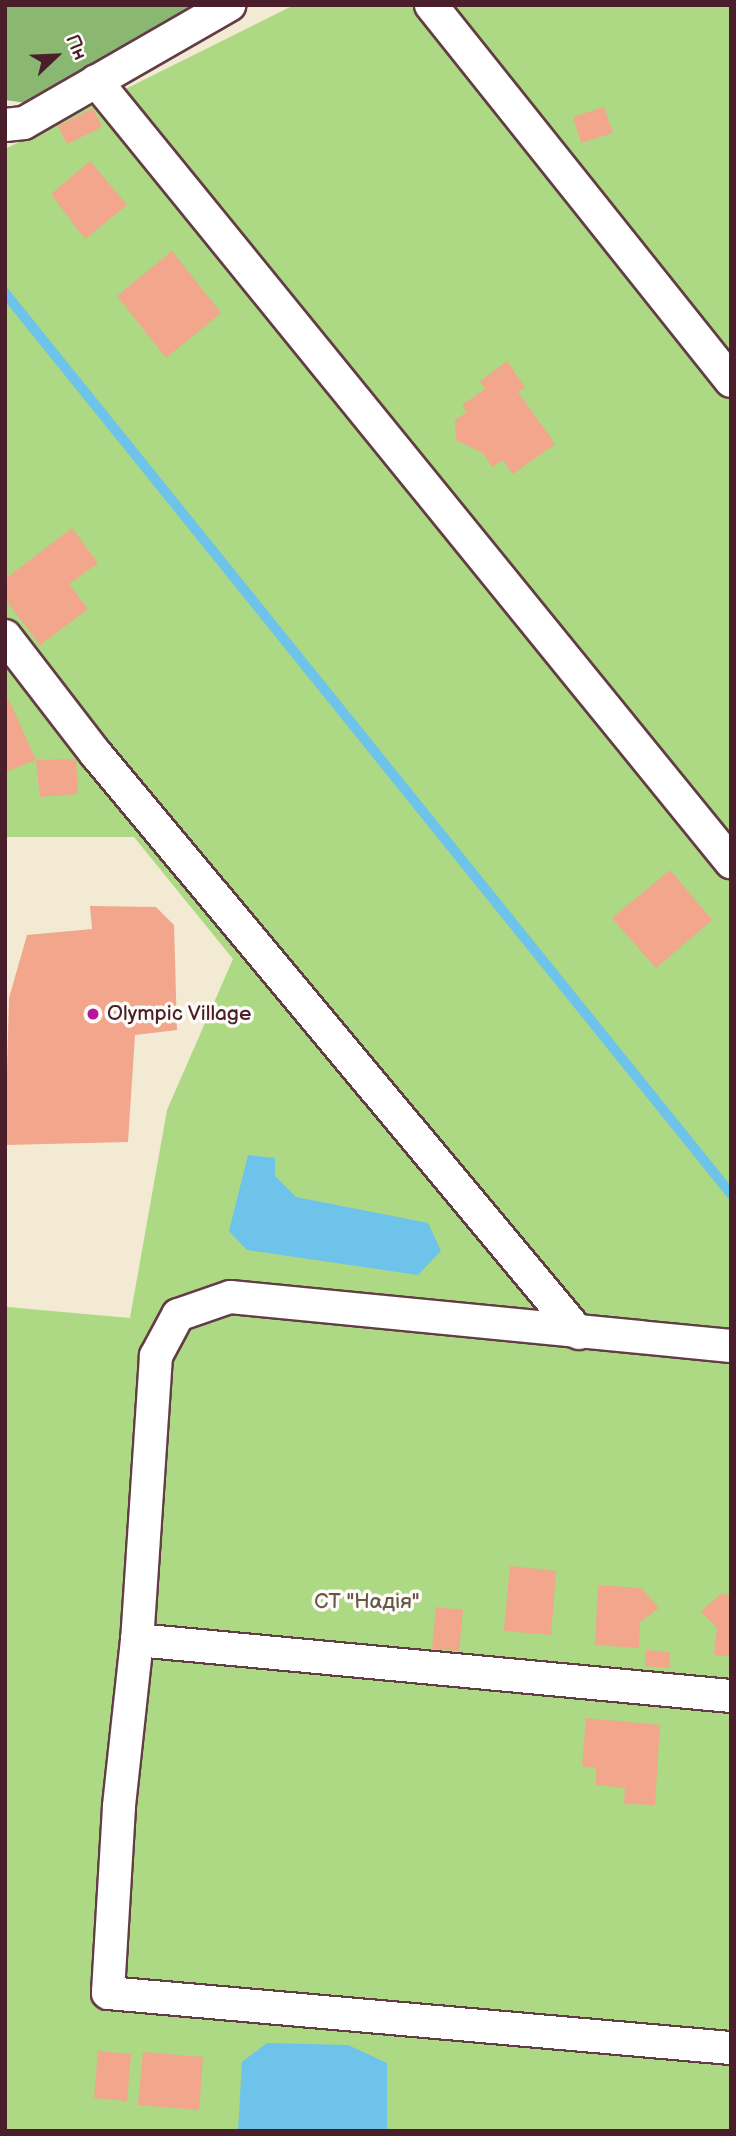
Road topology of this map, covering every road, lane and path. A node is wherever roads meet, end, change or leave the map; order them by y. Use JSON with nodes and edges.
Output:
{"nodes":[{"id":1,"x":229,"y":5,"type":"edge"},
{"id":2,"x":431,"y":5,"type":"edge"},
{"id":3,"x":96,"y":82,"type":"junction"},
{"id":4,"x":5,"y":125,"type":"edge"},
{"id":5,"x":731,"y":381,"type":"edge"},
{"id":6,"x":5,"y":636,"type":"edge"},
{"id":7,"x":731,"y":862,"type":"edge"},
{"id":8,"x":579,"y":1333,"type":"junction"},
{"id":9,"x":731,"y":1346,"type":"edge"},
{"id":10,"x":137,"y":1640,"type":"junction"},
{"id":11,"x":731,"y":1696,"type":"edge"},
{"id":12,"x":731,"y":2048,"type":"edge"}],
"edges":[{"from":1,"to":3,"type":"lane"},
{"from":2,"to":5,"type":"lane"},
{"from":3,"to":4,"type":"lane"},
{"from":3,"to":7,"type":"lane"},
{"from":6,"to":8,"type":"lane"},
{"from":8,"to":9,"type":"lane"},
{"from":8,"to":10,"type":"lane"},
{"from":10,"to":11,"type":"lane"},
{"from":10,"to":12,"type":"lane"}]}
